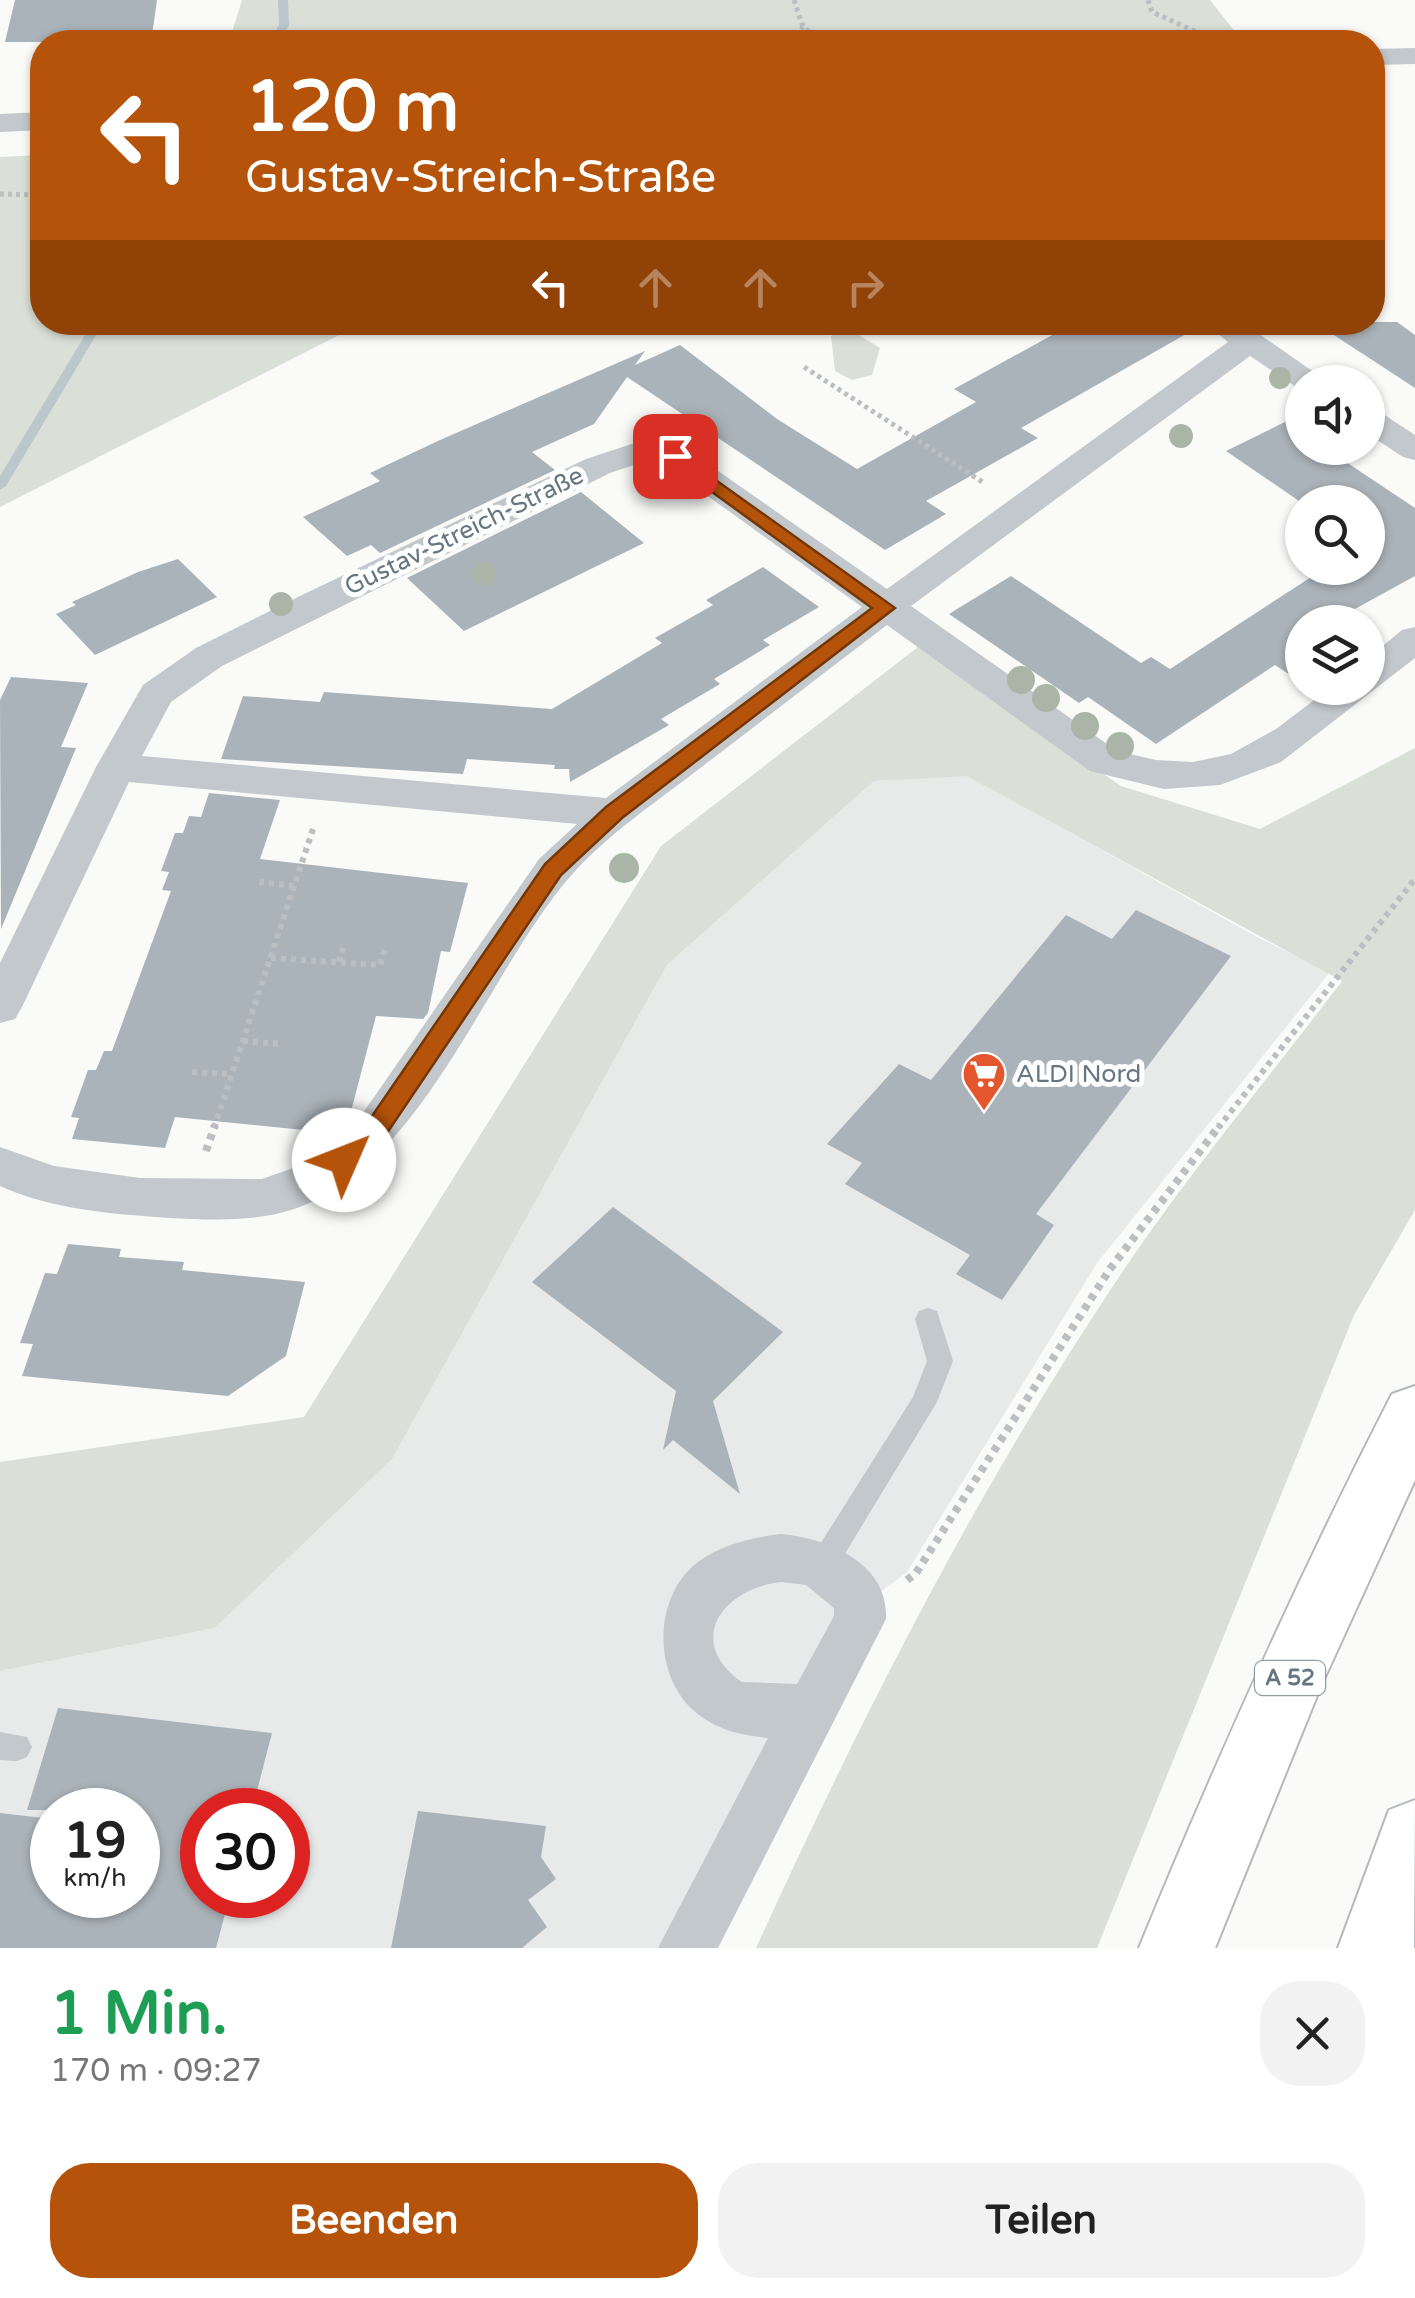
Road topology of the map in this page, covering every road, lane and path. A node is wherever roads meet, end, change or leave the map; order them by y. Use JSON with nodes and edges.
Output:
{"nodes":[{"id":1,"x":794,"y":0,"type":"edge"},
{"id":2,"x":1148,"y":0,"type":"edge"},
{"id":3,"x":803,"y":27,"type":"junction"},
{"id":4,"x":801,"y":30,"type":"edge"},
{"id":5,"x":807,"y":30,"type":"edge"},
{"id":6,"x":1192,"y":30,"type":"edge"},
{"id":7,"x":1415,"y":56,"type":"edge"},
{"id":8,"x":1385,"y":57,"type":"edge"},
{"id":9,"x":30,"y":122,"type":"edge"},
{"id":10,"x":0,"y":123,"type":"edge"},
{"id":11,"x":0,"y":194,"type":"edge"},
{"id":12,"x":30,"y":195,"type":"edge"},
{"id":13,"x":1239,"y":335,"type":"edge"},
{"id":14,"x":1249,"y":342,"type":"junction"},
{"id":15,"x":1285,"y":365,"type":"edge"},
{"id":16,"x":804,"y":367,"type":"dead end"},
{"id":17,"x":1385,"y":430,"type":"edge"},
{"id":18,"x":1415,"y":450,"type":"edge"},
{"id":19,"x":1022,"y":508,"type":"junction"},
{"id":20,"x":885,"y":608,"type":"junction"},
{"id":21,"x":1415,"y":639,"type":"edge"},
{"id":22,"x":1385,"y":663,"type":"edge"},
{"id":23,"x":1332,"y":705,"type":"edge"},
{"id":24,"x":116,"y":767,"type":"junction"},
{"id":25,"x":328,"y":786,"type":"junction"},
{"id":26,"x":614,"y":813,"type":"junction"},
{"id":27,"x":1415,"y":879,"type":"edge"},
{"id":28,"x":260,"y":882,"type":"dead end"},
{"id":29,"x":294,"y":886,"type":"junction"},
{"id":30,"x":343,"y":948,"type":"dead end"},
{"id":31,"x":385,"y":949,"type":"dead end"},
{"id":32,"x":271,"y":958,"type":"junction"},
{"id":33,"x":339,"y":962,"type":"junction"},
{"id":34,"x":0,"y":1007,"type":"edge"},
{"id":35,"x":243,"y":1041,"type":"junction"},
{"id":36,"x":282,"y":1044,"type":"dead end"},
{"id":37,"x":192,"y":1072,"type":"dead end"},
{"id":38,"x":232,"y":1074,"type":"junction"},
{"id":39,"x":0,"y":1165,"type":"edge"},
{"id":40,"x":190,"y":1200,"type":"junction"},
{"id":41,"x":928,"y":1318,"type":"dead end"},
{"id":42,"x":1415,"y":1414,"type":"edge"},
{"id":43,"x":822,"y":1566,"type":"junction"},
{"id":44,"x":860,"y":1619,"type":"junction"},
{"id":45,"x":816,"y":1706,"type":"junction"},
{"id":46,"x":1415,"y":1836,"type":"edge"},
{"id":47,"x":687,"y":1948,"type":"edge"},
{"id":48,"x":1177,"y":1948,"type":"edge"},
{"id":49,"x":1376,"y":1948,"type":"edge"}],
"edges":[{"from":1,"to":3,"type":"path"},
{"from":2,"to":6,"type":"path"},
{"from":3,"to":4,"type":"path"},
{"from":3,"to":5,"type":"path"},
{"from":7,"to":8,"type":"street"},
{"from":9,"to":10,"type":"street"},
{"from":11,"to":12,"type":"path"},
{"from":13,"to":14,"type":"street"},
{"from":14,"to":15,"type":"street"},
{"from":14,"to":19,"type":"street"},
{"from":16,"to":19,"type":"path"},
{"from":17,"to":18,"type":"street"},
{"from":19,"to":20,"type":"street"},
{"from":20,"to":23,"type":"street"},
{"from":20,"to":24,"type":"street","name":"Gustav-Streich-Straße"},
{"from":20,"to":26,"type":"street"},
{"from":21,"to":22,"type":"street"},
{"from":24,"to":25,"type":"street"},
{"from":24,"to":34,"type":"street","name":"Gustav-Streich-Straße"},
{"from":25,"to":26,"type":"street"},
{"from":25,"to":29,"type":"path"},
{"from":26,"to":40,"type":"street"},
{"from":27,"to":44,"type":"path"},
{"from":28,"to":29,"type":"path"},
{"from":29,"to":32,"type":"path"},
{"from":30,"to":33,"type":"path"},
{"from":31,"to":33,"type":"path"},
{"from":32,"to":33,"type":"path"},
{"from":32,"to":35,"type":"path"},
{"from":35,"to":36,"type":"path"},
{"from":35,"to":38,"type":"path"},
{"from":37,"to":38,"type":"path"},
{"from":38,"to":40,"type":"path"},
{"from":39,"to":40,"type":"street"},
{"from":41,"to":43,"type":"lane"},
{"from":42,"to":48,"type":"highway","number":"A 52"},
{"from":43,"to":44,"type":"street"},
{"from":43,"to":45,"type":"street"},
{"from":44,"to":45,"type":"street"},
{"from":45,"to":47,"type":"street"},
{"from":46,"to":49,"type":"highway"}]}
